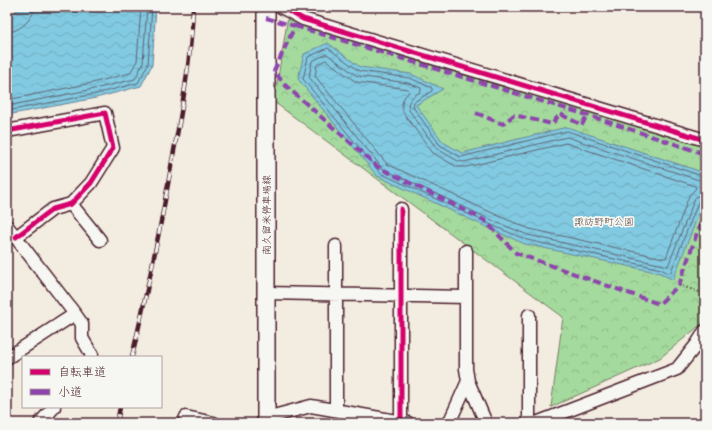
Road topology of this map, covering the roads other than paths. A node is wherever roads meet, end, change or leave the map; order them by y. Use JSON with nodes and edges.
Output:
{"nodes":[{"id":1,"x":266,"y":7,"type":"edge"},
{"id":2,"x":281,"y":7,"type":"edge"},
{"id":3,"x":7,"y":131,"type":"edge"},
{"id":4,"x":705,"y":140,"type":"edge"},
{"id":5,"x":72,"y":204,"type":"junction"},
{"id":6,"x":401,"y":209,"type":"dead end"},
{"id":7,"x":7,"y":226,"type":"edge"},
{"id":8,"x":16,"y":237,"type":"junction"},
{"id":9,"x":100,"y":240,"type":"dead end"},
{"id":10,"x":336,"y":246,"type":"dead end"},
{"id":11,"x":466,"y":251,"type":"dead end"},
{"id":12,"x":266,"y":293,"type":"junction"},
{"id":13,"x":336,"y":294,"type":"junction"},
{"id":14,"x":401,"y":295,"type":"junction"},
{"id":15,"x":466,"y":297,"type":"junction"},
{"id":16,"x":75,"y":314,"type":"junction"},
{"id":17,"x":529,"y":315,"type":"dead end"},
{"id":18,"x":705,"y":331,"type":"edge"},
{"id":19,"x":91,"y":356,"type":"edge"},
{"id":20,"x":7,"y":358,"type":"edge"},
{"id":21,"x":468,"y":381,"type":"junction"},
{"id":22,"x":53,"y":408,"type":"edge"},
{"id":23,"x":336,"y":410,"type":"junction"},
{"id":24,"x":266,"y":420,"type":"edge"},
{"id":25,"x":404,"y":422,"type":"edge"},
{"id":26,"x":540,"y":422,"type":"edge"},
{"id":27,"x":40,"y":423,"type":"edge"},
{"id":28,"x":184,"y":423,"type":"edge"},
{"id":29,"x":214,"y":423,"type":"edge"},
{"id":30,"x":449,"y":423,"type":"edge"},
{"id":31,"x":486,"y":423,"type":"edge"},
{"id":32,"x":529,"y":423,"type":"edge"}],
"edges":[{"from":1,"to":12,"type":"main road","name":"南久留米停車場線"},
{"from":2,"to":4,"type":"street"},
{"from":3,"to":5,"type":"street"},
{"from":5,"to":8,"type":"street"},
{"from":5,"to":9,"type":"street"},
{"from":6,"to":14,"type":"street"},
{"from":7,"to":8,"type":"street"},
{"from":8,"to":16,"type":"street"},
{"from":10,"to":13,"type":"street"},
{"from":11,"to":15,"type":"street"},
{"from":12,"to":13,"type":"street"},
{"from":12,"to":24,"type":"main road","name":"南久留米停車場線"},
{"from":13,"to":14,"type":"street"},
{"from":13,"to":23,"type":"street"},
{"from":14,"to":15,"type":"street"},
{"from":14,"to":25,"type":"street"},
{"from":15,"to":21,"type":"street"},
{"from":16,"to":19,"type":"street"},
{"from":16,"to":20,"type":"street"},
{"from":17,"to":32,"type":"street"},
{"from":18,"to":26,"type":"street"},
{"from":21,"to":30,"type":"street"},
{"from":21,"to":31,"type":"street"},
{"from":22,"to":27,"type":"street"},
{"from":23,"to":24,"type":"street"},
{"from":23,"to":25,"type":"street"},
{"from":28,"to":29,"type":"street"}]}
